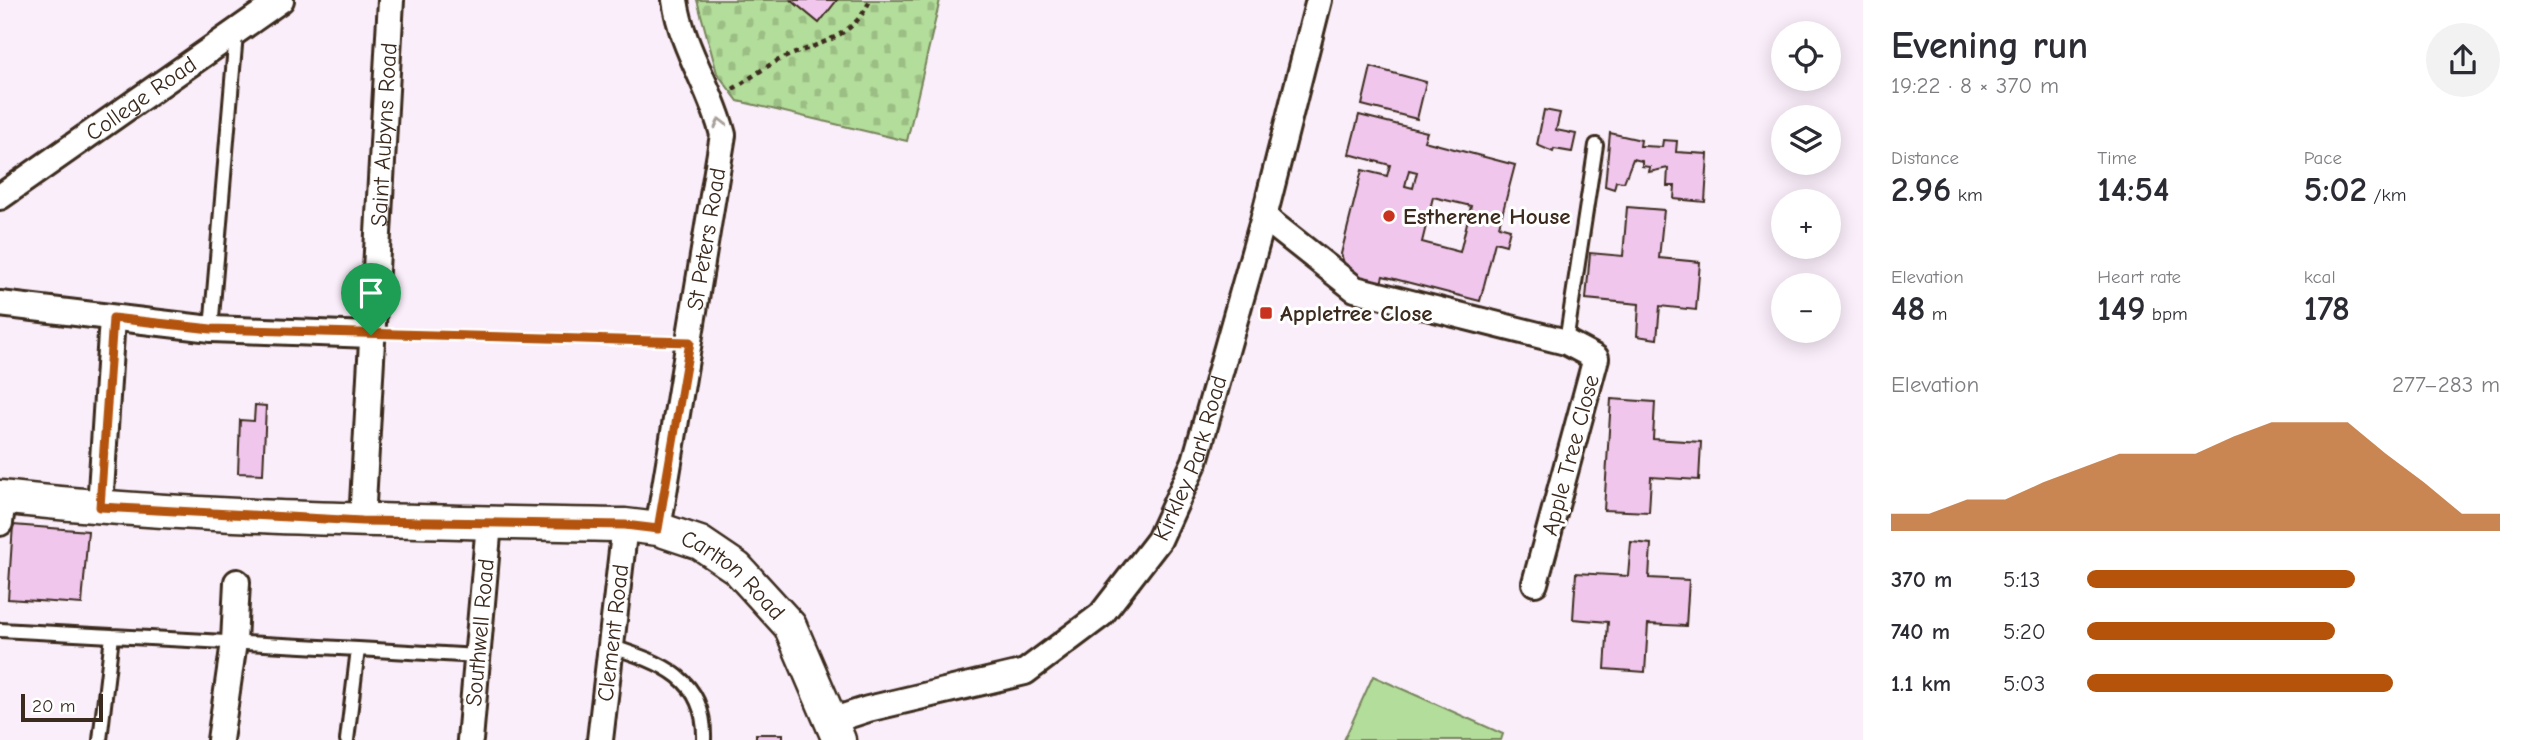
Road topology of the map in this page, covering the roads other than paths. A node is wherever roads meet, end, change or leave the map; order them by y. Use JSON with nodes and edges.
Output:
{"nodes":[{"id":1,"x":281,"y":0,"type":"edge"},
{"id":2,"x":391,"y":0,"type":"edge"},
{"id":3,"x":675,"y":0,"type":"edge"},
{"id":4,"x":1319,"y":0,"type":"edge"},
{"id":5,"x":236,"y":34,"type":"junction"},
{"id":6,"x":1596,"y":145,"type":"dead end"},
{"id":7,"x":0,"y":197,"type":"edge"},
{"id":8,"x":1265,"y":217,"type":"junction"},
{"id":9,"x":0,"y":304,"type":"edge"},
{"id":10,"x":113,"y":318,"type":"junction"},
{"id":11,"x":211,"y":329,"type":"junction"},
{"id":12,"x":371,"y":335,"type":"junction"},
{"id":13,"x":1566,"y":342,"type":"junction"},
{"id":14,"x":1,"y":506,"type":"edge"},
{"id":15,"x":100,"y":507,"type":"junction"},
{"id":16,"x":362,"y":521,"type":"junction"},
{"id":17,"x":489,"y":523,"type":"junction"},
{"id":18,"x":625,"y":525,"type":"junction"},
{"id":19,"x":658,"y":529,"type":"junction"},
{"id":20,"x":237,"y":582,"type":"dead end"},
{"id":21,"x":1535,"y":583,"type":"dead end"},
{"id":22,"x":0,"y":630,"type":"edge"},
{"id":23,"x":112,"y":636,"type":"junction"},
{"id":24,"x":234,"y":642,"type":"junction"},
{"id":25,"x":610,"y":646,"type":"junction"},
{"id":26,"x":358,"y":649,"type":"junction"},
{"id":27,"x":478,"y":656,"type":"junction"},
{"id":28,"x":835,"y":731,"type":"edge"},
{"id":29,"x":100,"y":740,"type":"edge"},
{"id":30,"x":220,"y":740,"type":"edge"},
{"id":31,"x":347,"y":740,"type":"edge"},
{"id":32,"x":470,"y":740,"type":"edge"},
{"id":33,"x":600,"y":740,"type":"edge"},
{"id":34,"x":704,"y":740,"type":"edge"}],
"edges":[{"from":1,"to":5,"type":"street","name":"College Road"},
{"from":2,"to":12,"type":"street","name":"Saint Aubyns Road"},
{"from":19,"to":3,"type":"street","name":"St Peters Road","one_way":true},
{"from":4,"to":8,"type":"street","name":"Kirkley Park Road"},
{"from":5,"to":7,"type":"street","name":"College Road"},
{"from":5,"to":11,"type":"lane"},
{"from":6,"to":13,"type":"lane"},
{"from":8,"to":13,"type":"street","name":"Apple Tree Close"},
{"from":8,"to":28,"type":"street","name":"Kirkley Park Road"},
{"from":9,"to":10,"type":"street"},
{"from":10,"to":11,"type":"street"},
{"from":10,"to":15,"type":"street"},
{"from":11,"to":12,"type":"street"},
{"from":12,"to":16,"type":"street","name":"Saint Aubyns Road"},
{"from":13,"to":21,"type":"street","name":"Apple Tree Close"},
{"from":14,"to":15,"type":"street","name":"Carlton Road"},
{"from":15,"to":16,"type":"street","name":"Carlton Road"},
{"from":16,"to":17,"type":"street","name":"Carlton Road"},
{"from":17,"to":18,"type":"street","name":"Carlton Road"},
{"from":17,"to":27,"type":"street","name":"Southwell Road"},
{"from":18,"to":19,"type":"street","name":"Carlton Road"},
{"from":18,"to":25,"type":"street","name":"Clement Road"},
{"from":19,"to":28,"type":"street","name":"Carlton Road"},
{"from":20,"to":24,"type":"street"},
{"from":22,"to":23,"type":"lane"},
{"from":23,"to":24,"type":"lane"},
{"from":23,"to":29,"type":"lane"},
{"from":24,"to":26,"type":"lane"},
{"from":24,"to":30,"type":"street"},
{"from":25,"to":33,"type":"street","name":"Clement Road"},
{"from":25,"to":34,"type":"lane"},
{"from":26,"to":27,"type":"lane"},
{"from":26,"to":31,"type":"lane"},
{"from":27,"to":32,"type":"street","name":"Southwell Road"}]}
